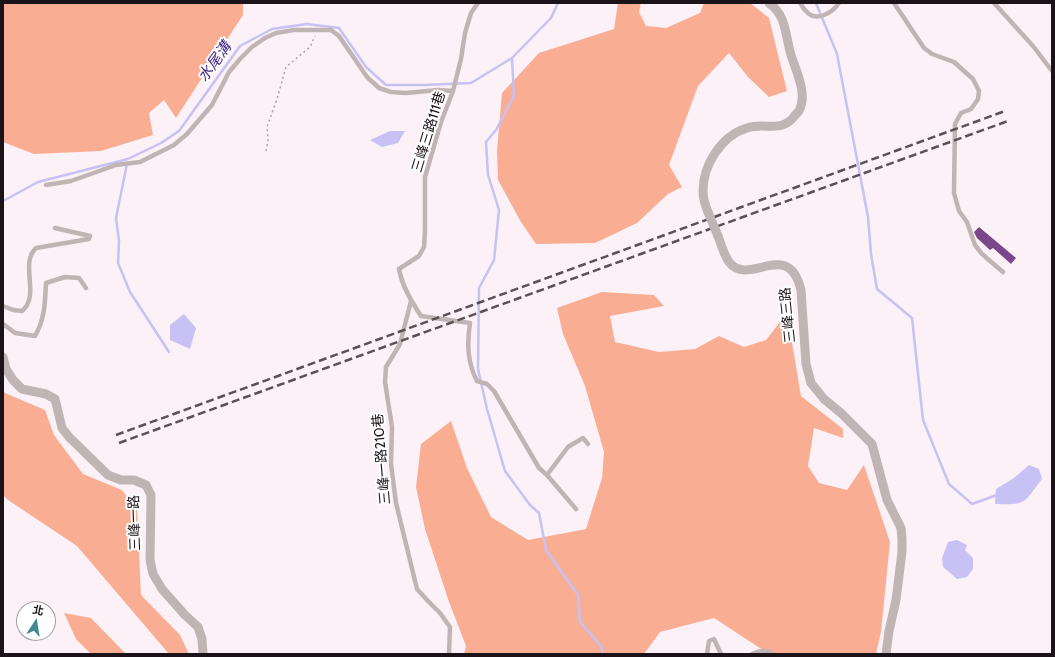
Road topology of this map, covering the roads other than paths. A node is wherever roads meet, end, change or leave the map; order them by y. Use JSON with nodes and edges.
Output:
{"nodes":[{"id":1,"x":478,"y":3,"type":"edge"},
{"id":2,"x":769,"y":3,"type":"edge"},
{"id":3,"x":800,"y":3,"type":"edge"},
{"id":4,"x":838,"y":3,"type":"edge"},
{"id":5,"x":894,"y":3,"type":"edge"},
{"id":6,"x":994,"y":3,"type":"edge"},
{"id":7,"x":1052,"y":71,"type":"edge"},
{"id":8,"x":453,"y":90,"type":"junction"},
{"id":9,"x":46,"y":185,"type":"dead end"},
{"id":10,"x":55,"y":228,"type":"dead end"},
{"id":11,"x":1003,"y":272,"type":"dead end"},
{"id":12,"x":86,"y":288,"type":"dead end"},
{"id":13,"x":411,"y":301,"type":"junction"},
{"id":14,"x":3,"y":306,"type":"edge"},
{"id":15,"x":3,"y":324,"type":"edge"},
{"id":16,"x":3,"y":357,"type":"edge"},
{"id":17,"x":588,"y":444,"type":"dead end"},
{"id":18,"x":547,"y":475,"type":"junction"},
{"id":19,"x":576,"y":509,"type":"dead end"},
{"id":20,"x":203,"y":654,"type":"edge"},
{"id":21,"x":449,"y":654,"type":"edge"},
{"id":22,"x":706,"y":654,"type":"edge"},
{"id":23,"x":721,"y":654,"type":"edge"},
{"id":24,"x":752,"y":654,"type":"edge"},
{"id":25,"x":773,"y":654,"type":"edge"},
{"id":26,"x":886,"y":654,"type":"edge"}],
"edges":[{"from":1,"to":8,"type":"lane","name":"三峰三路111巷"},
{"from":2,"to":26,"type":"street","name":"三峰三路","bridge":true},
{"from":3,"to":4,"type":"lane"},
{"from":5,"to":11,"type":"lane"},
{"from":6,"to":7,"type":"lane"},
{"from":8,"to":9,"type":"lane"},
{"from":8,"to":13,"type":"lane","name":"三峰三路111巷"},
{"from":10,"to":14,"type":"lane"},
{"from":12,"to":15,"type":"lane"},
{"from":13,"to":18,"type":"lane","name":"三峰三路111巷"},
{"from":13,"to":21,"type":"lane","name":"三峰一路210巷"},
{"from":16,"to":20,"type":"street","name":"三峰一路"},
{"from":17,"to":18,"type":"lane"},
{"from":18,"to":19,"type":"lane","name":"三峰三路111巷"},
{"from":22,"to":23,"type":"lane"},
{"from":24,"to":25,"type":"lane"}]}
